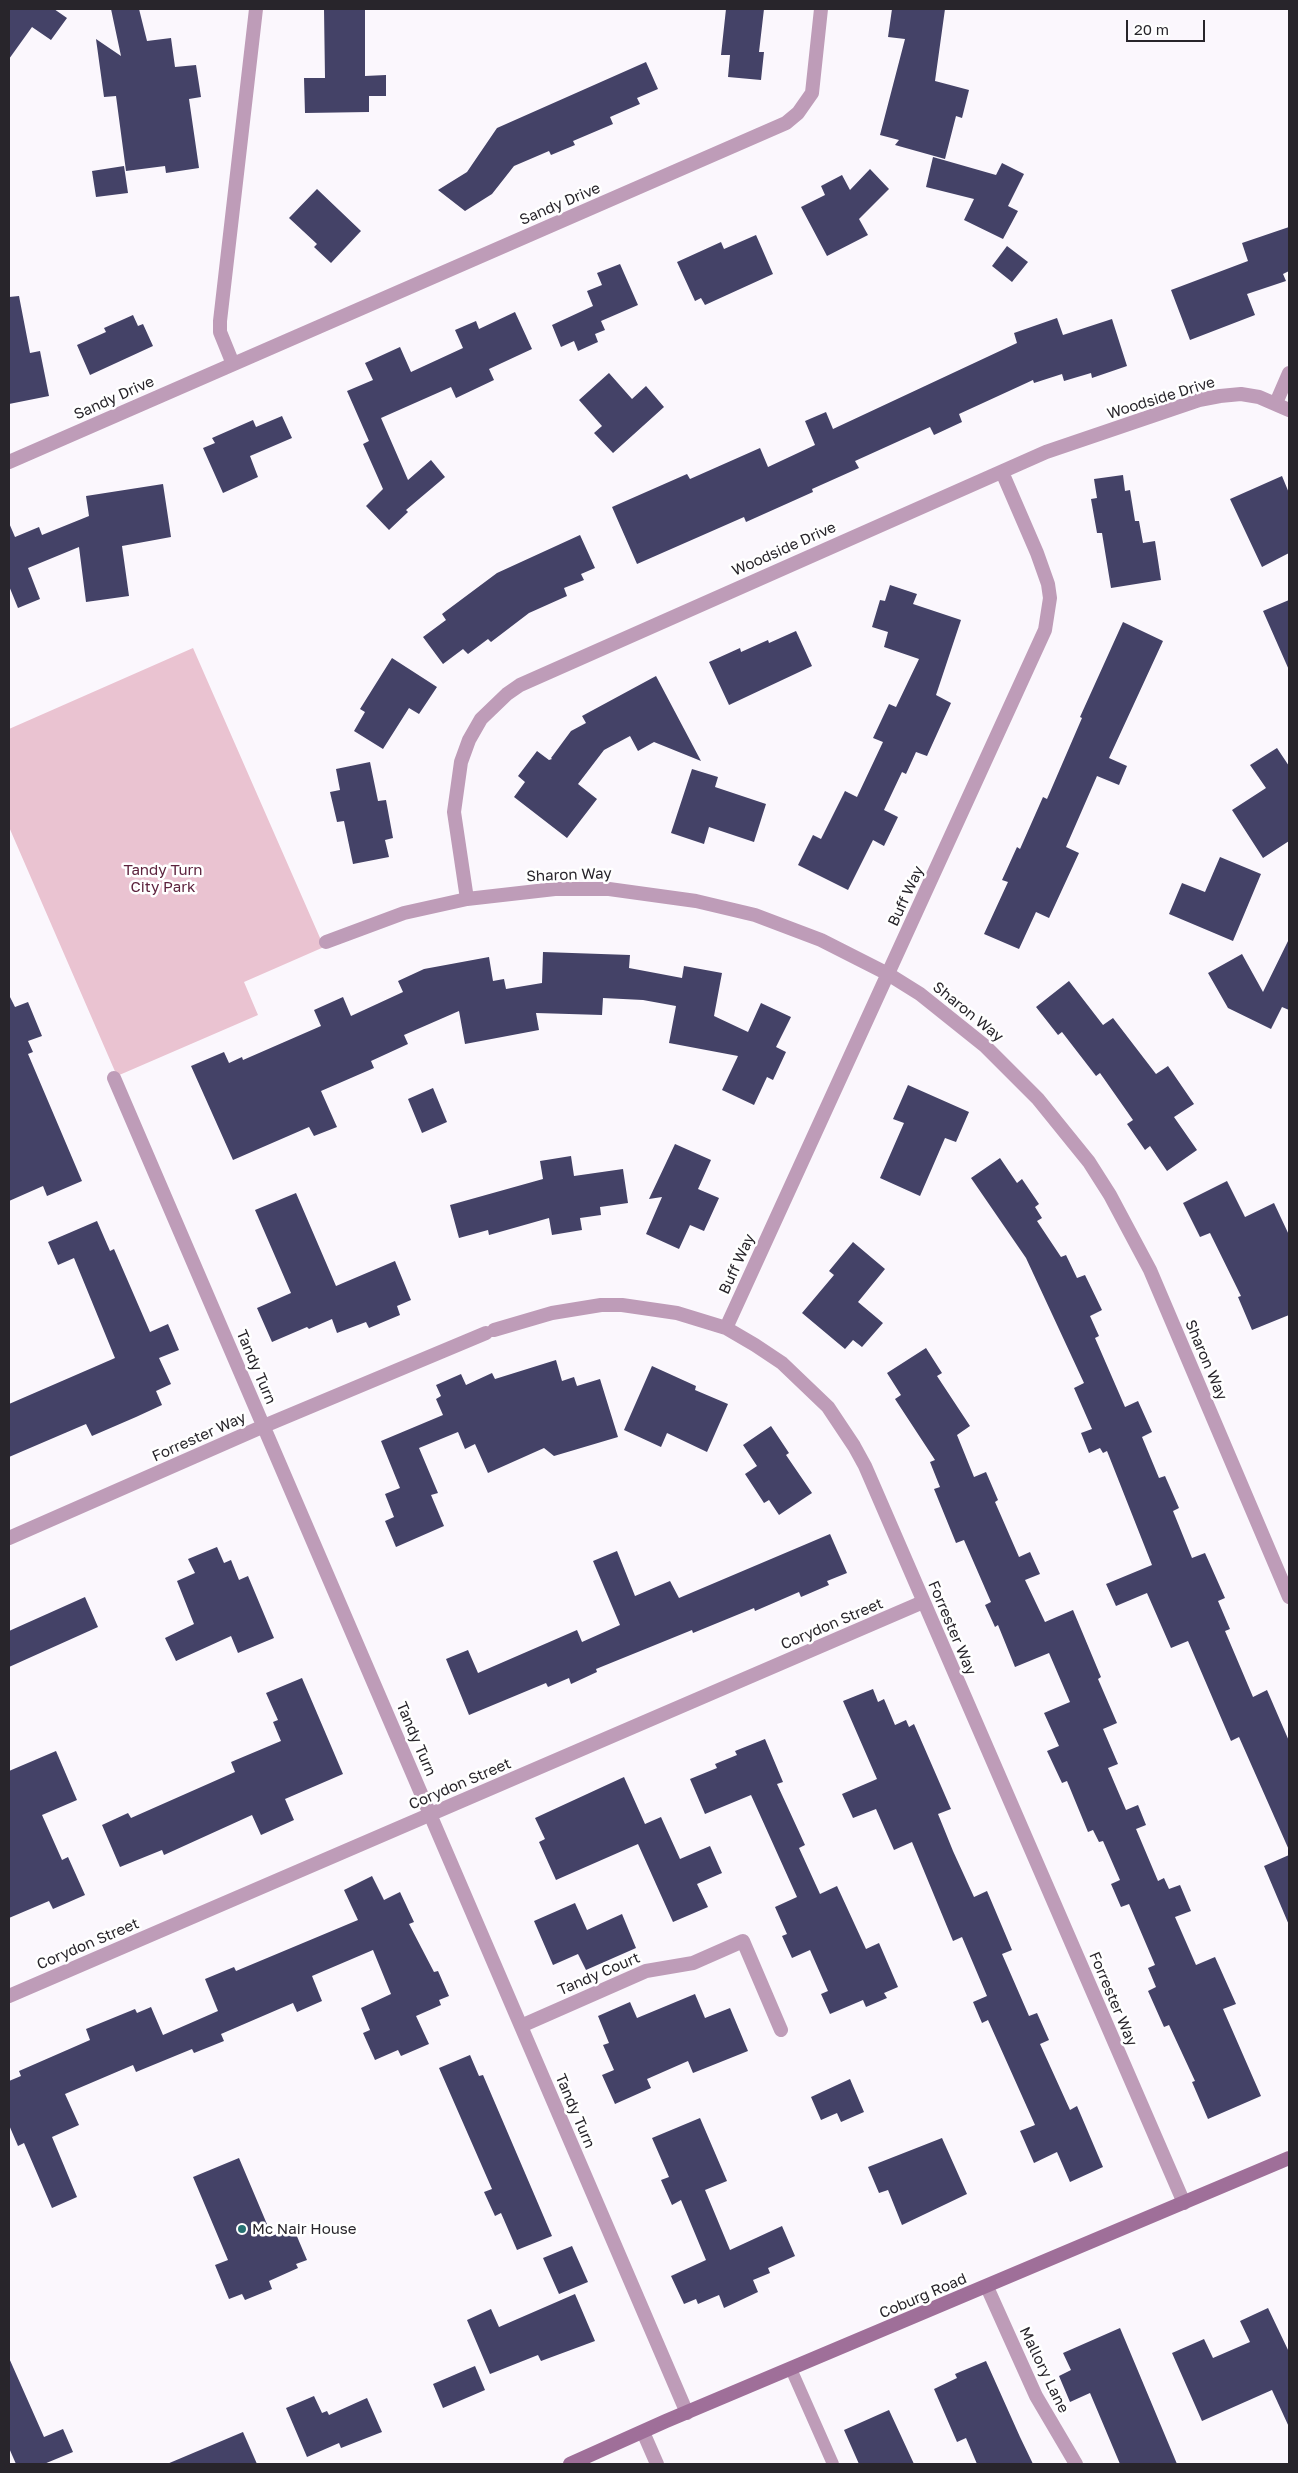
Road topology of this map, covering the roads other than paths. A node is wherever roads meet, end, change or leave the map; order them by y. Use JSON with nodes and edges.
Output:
{"nodes":[{"id":1,"x":256,"y":9,"type":"edge"},
{"id":2,"x":821,"y":9,"type":"edge"},
{"id":3,"x":233,"y":364,"type":"junction"},
{"id":4,"x":1289,"y":373,"type":"edge"},
{"id":5,"x":1276,"y":403,"type":"junction"},
{"id":6,"x":1289,"y":410,"type":"edge"},
{"id":7,"x":9,"y":462,"type":"edge"},
{"id":8,"x":1002,"y":472,"type":"junction"},
{"id":9,"x":466,"y":899,"type":"junction"},
{"id":10,"x":326,"y":942,"type":"dead end"},
{"id":11,"x":888,"y":974,"type":"junction"},
{"id":12,"x":114,"y":1078,"type":"dead end"},
{"id":13,"x":726,"y":1328,"type":"junction"},
{"id":14,"x":264,"y":1426,"type":"junction"},
{"id":15,"x":9,"y":1538,"type":"edge"},
{"id":16,"x":1289,"y":1597,"type":"edge"},
{"id":17,"x":923,"y":1602,"type":"junction"},
{"id":18,"x":431,"y":1814,"type":"junction"},
{"id":19,"x":9,"y":1996,"type":"edge"},
{"id":20,"x":520,"y":2026,"type":"junction"},
{"id":21,"x":781,"y":2030,"type":"dead end"},
{"id":22,"x":1289,"y":2158,"type":"edge"},
{"id":23,"x":1184,"y":2203,"type":"junction"},
{"id":24,"x":987,"y":2287,"type":"junction"},
{"id":25,"x":791,"y":2369,"type":"junction"},
{"id":26,"x":688,"y":2412,"type":"junction"},
{"id":27,"x":643,"y":2432,"type":"junction"},
{"id":28,"x":570,"y":2464,"type":"edge"},
{"id":29,"x":657,"y":2464,"type":"edge"},
{"id":30,"x":833,"y":2464,"type":"edge"},
{"id":31,"x":1076,"y":2464,"type":"edge"}],
"edges":[{"from":1,"to":3,"type":"street"},
{"from":2,"to":3,"type":"street","name":"Sandy Drive"},
{"from":3,"to":7,"type":"street","name":"Sandy Drive"},
{"from":4,"to":5,"type":"street"},
{"from":5,"to":6,"type":"street","name":"Woodside Drive"},
{"from":5,"to":8,"type":"street","name":"Woodside Drive"},
{"from":8,"to":9,"type":"street","name":"Woodside Drive"},
{"from":8,"to":11,"type":"street","name":"Buff Way"},
{"from":9,"to":10,"type":"street","name":"Sharon Way"},
{"from":9,"to":11,"type":"street","name":"Sharon Way"},
{"from":11,"to":13,"type":"street","name":"Buff Way"},
{"from":11,"to":16,"type":"street","name":"Sharon Way"},
{"from":12,"to":14,"type":"street","name":"Tandy Turn"},
{"from":13,"to":14,"type":"street","name":"Forrester Way"},
{"from":13,"to":17,"type":"street","name":"Forrester Way"},
{"from":14,"to":15,"type":"street","name":"Forrester Way"},
{"from":14,"to":18,"type":"street","name":"Tandy Turn"},
{"from":17,"to":18,"type":"street","name":"Corydon Street"},
{"from":17,"to":23,"type":"street","name":"Forrester Way"},
{"from":18,"to":19,"type":"street","name":"Corydon Street"},
{"from":18,"to":20,"type":"street","name":"Tandy Turn"},
{"from":20,"to":21,"type":"street","name":"Tandy Court"},
{"from":20,"to":26,"type":"street","name":"Tandy Turn"},
{"from":22,"to":23,"type":"main road","name":"Coburg Road"},
{"from":23,"to":24,"type":"main road","name":"Coburg Road"},
{"from":24,"to":25,"type":"main road","name":"Coburg Road"},
{"from":24,"to":31,"type":"street","name":"Mallory Lane"},
{"from":25,"to":26,"type":"main road","name":"Coburg Road"},
{"from":25,"to":30,"type":"lane"},
{"from":26,"to":27,"type":"main road","name":"Coburg Road"},
{"from":27,"to":28,"type":"main road","name":"Coburg Road"},
{"from":27,"to":29,"type":"street"}]}
